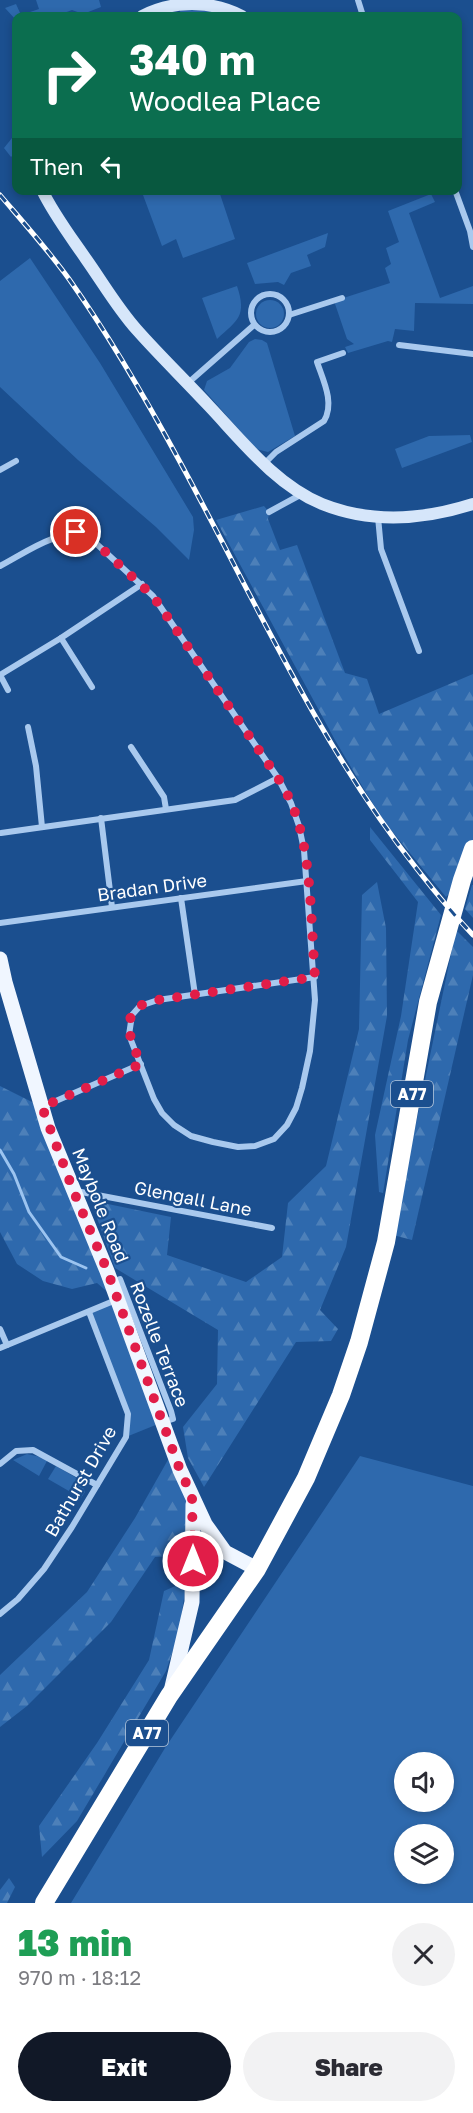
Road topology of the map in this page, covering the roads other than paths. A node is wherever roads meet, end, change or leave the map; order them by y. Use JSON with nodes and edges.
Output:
{"nodes":[{"id":1,"x":150,"y":12,"type":"edge"},
{"id":2,"x":236,"y":12,"type":"edge"},
{"id":3,"x":45,"y":195,"type":"edge"},
{"id":4,"x":457,"y":195,"type":"edge"},
{"id":5,"x":472,"y":230,"type":"edge"},
{"id":6,"x":473,"y":247,"type":"edge"},
{"id":7,"x":342,"y":298,"type":"dead end"},
{"id":8,"x":289,"y":315,"type":"junction"},
{"id":9,"x":254,"y":325,"type":"junction"},
{"id":10,"x":399,"y":345,"type":"dead end"},
{"id":11,"x":343,"y":353,"type":"dead end"},
{"id":12,"x":473,"y":354,"type":"edge"},
{"id":13,"x":188,"y":383,"type":"junction"},
{"id":14,"x":16,"y":461,"type":"dead end"},
{"id":15,"x":264,"y":464,"type":"junction"},
{"id":16,"x":0,"y":470,"type":"edge"},
{"id":17,"x":302,"y":494,"type":"junction"},
{"id":18,"x":473,"y":504,"type":"edge"},
{"id":19,"x":268,"y":512,"type":"dead end"},
{"id":20,"x":378,"y":517,"type":"junction"},
{"id":21,"x":0,"y":566,"type":"edge"},
{"id":22,"x":142,"y":584,"type":"junction"},
{"id":23,"x":61,"y":638,"type":"junction"},
{"id":24,"x":419,"y":651,"type":"dead end"},
{"id":25,"x":92,"y":687,"type":"dead end"},
{"id":26,"x":8,"y":690,"type":"dead end"},
{"id":27,"x":28,"y":727,"type":"dead end"},
{"id":28,"x":131,"y":747,"type":"dead end"},
{"id":29,"x":278,"y":778,"type":"junction"},
{"id":30,"x":166,"y":809,"type":"junction"},
{"id":31,"x":101,"y":818,"type":"junction"},
{"id":32,"x":42,"y":827,"type":"junction"},
{"id":33,"x":2,"y":832,"type":"dead end"},
{"id":34,"x":473,"y":849,"type":"edge"},
{"id":35,"x":307,"y":881,"type":"junction"},
{"id":36,"x":181,"y":898,"type":"junction"},
{"id":37,"x":112,"y":907,"type":"junction"},
{"id":38,"x":0,"y":923,"type":"edge"},
{"id":39,"x":0,"y":959,"type":"edge"},
{"id":40,"x":315,"y":977,"type":"junction"},
{"id":41,"x":3,"y":983,"type":"edge"},
{"id":42,"x":195,"y":995,"type":"junction"},
{"id":43,"x":141,"y":1064,"type":"junction"},
{"id":44,"x":42,"y":1107,"type":"junction"},
{"id":45,"x":73,"y":1190,"type":"junction"},
{"id":46,"x":272,"y":1228,"type":"dead end"},
{"id":47,"x":111,"y":1282,"type":"junction"},
{"id":48,"x":117,"y":1300,"type":"junction"},
{"id":49,"x":89,"y":1312,"type":"junction"},
{"id":50,"x":0,"y":1329,"type":"edge"},
{"id":51,"x":7,"y":1345,"type":"junction"},
{"id":52,"x":0,"y":1348,"type":"edge"},
{"id":53,"x":163,"y":1422,"type":"junction"},
{"id":54,"x":0,"y":1464,"type":"edge"},
{"id":55,"x":98,"y":1485,"type":"junction"},
{"id":56,"x":192,"y":1496,"type":"junction"},
{"id":57,"x":257,"y":1569,"type":"junction"},
{"id":58,"x":0,"y":1614,"type":"edge"},
{"id":59,"x":169,"y":1696,"type":"junction"},
{"id":60,"x":44,"y":1903,"type":"edge"}],
"edges":[{"from":1,"to":2,"type":"street"},
{"from":3,"to":13,"type":"street"},
{"from":4,"to":5,"type":"street"},
{"from":5,"to":6,"type":"street"},
{"from":7,"to":8,"type":"street"},
{"from":8,"to":9,"type":"street"},
{"from":8,"to":9,"type":"street"},
{"from":9,"to":13,"type":"street"},
{"from":10,"to":12,"type":"street"},
{"from":11,"to":15,"type":"street"},
{"from":13,"to":15,"type":"street"},
{"from":14,"to":16,"type":"street"},
{"from":15,"to":17,"type":"street"},
{"from":17,"to":19,"type":"street"},
{"from":17,"to":20,"type":"street"},
{"from":18,"to":20,"type":"street"},
{"from":20,"to":24,"type":"street"},
{"from":21,"to":22,"type":"street"},
{"from":22,"to":23,"type":"street"},
{"from":22,"to":29,"type":"street"},
{"from":23,"to":25,"type":"street"},
{"from":23,"to":26,"type":"street"},
{"from":27,"to":32,"type":"street"},
{"from":28,"to":30,"type":"street"},
{"from":29,"to":30,"type":"street"},
{"from":29,"to":35,"type":"street"},
{"from":30,"to":31,"type":"street"},
{"from":31,"to":32,"type":"street"},
{"from":31,"to":37,"type":"street"},
{"from":32,"to":33,"type":"street"},
{"from":34,"to":57,"type":"highway","number":"A77"},
{"from":35,"to":36,"type":"street","name":"Bradan Drive"},
{"from":35,"to":40,"type":"street"},
{"from":36,"to":37,"type":"street","name":"Bradan Drive"},
{"from":36,"to":42,"type":"street"},
{"from":37,"to":38,"type":"street","name":"Bradan Drive"},
{"from":39,"to":41,"type":"main road","name":"Maybole Road"},
{"from":40,"to":42,"type":"street"},
{"from":40,"to":43,"type":"street"},
{"from":41,"to":44,"type":"main road","name":"Maybole Road"},
{"from":42,"to":43,"type":"street"},
{"from":43,"to":44,"type":"street"},
{"from":44,"to":45,"type":"main road","name":"Maybole Road"},
{"from":45,"to":46,"type":"street","name":"Glengall Lane"},
{"from":45,"to":47,"type":"main road","name":"Maybole Road"},
{"from":47,"to":48,"type":"main road","name":"Maybole Road"},
{"from":47,"to":53,"type":"street","name":"Rozelle Terrace"},
{"from":48,"to":49,"type":"street"},
{"from":48,"to":53,"type":"main road","name":"Maybole Road"},
{"from":49,"to":51,"type":"street"},
{"from":49,"to":55,"type":"street","name":"Bathurst Drive"},
{"from":50,"to":51,"type":"street"},
{"from":51,"to":52,"type":"street"},
{"from":53,"to":56,"type":"main road","name":"Maybole Road"},
{"from":54,"to":55,"type":"street"},
{"from":55,"to":58,"type":"street","name":"Bathurst Drive"},
{"from":56,"to":57,"type":"main road","name":"Maybole Road"},
{"from":56,"to":59,"type":"main road","name":"Maybole Road"},
{"from":57,"to":59,"type":"highway","number":"A77"},
{"from":59,"to":60,"type":"highway","number":"A77"}]}
